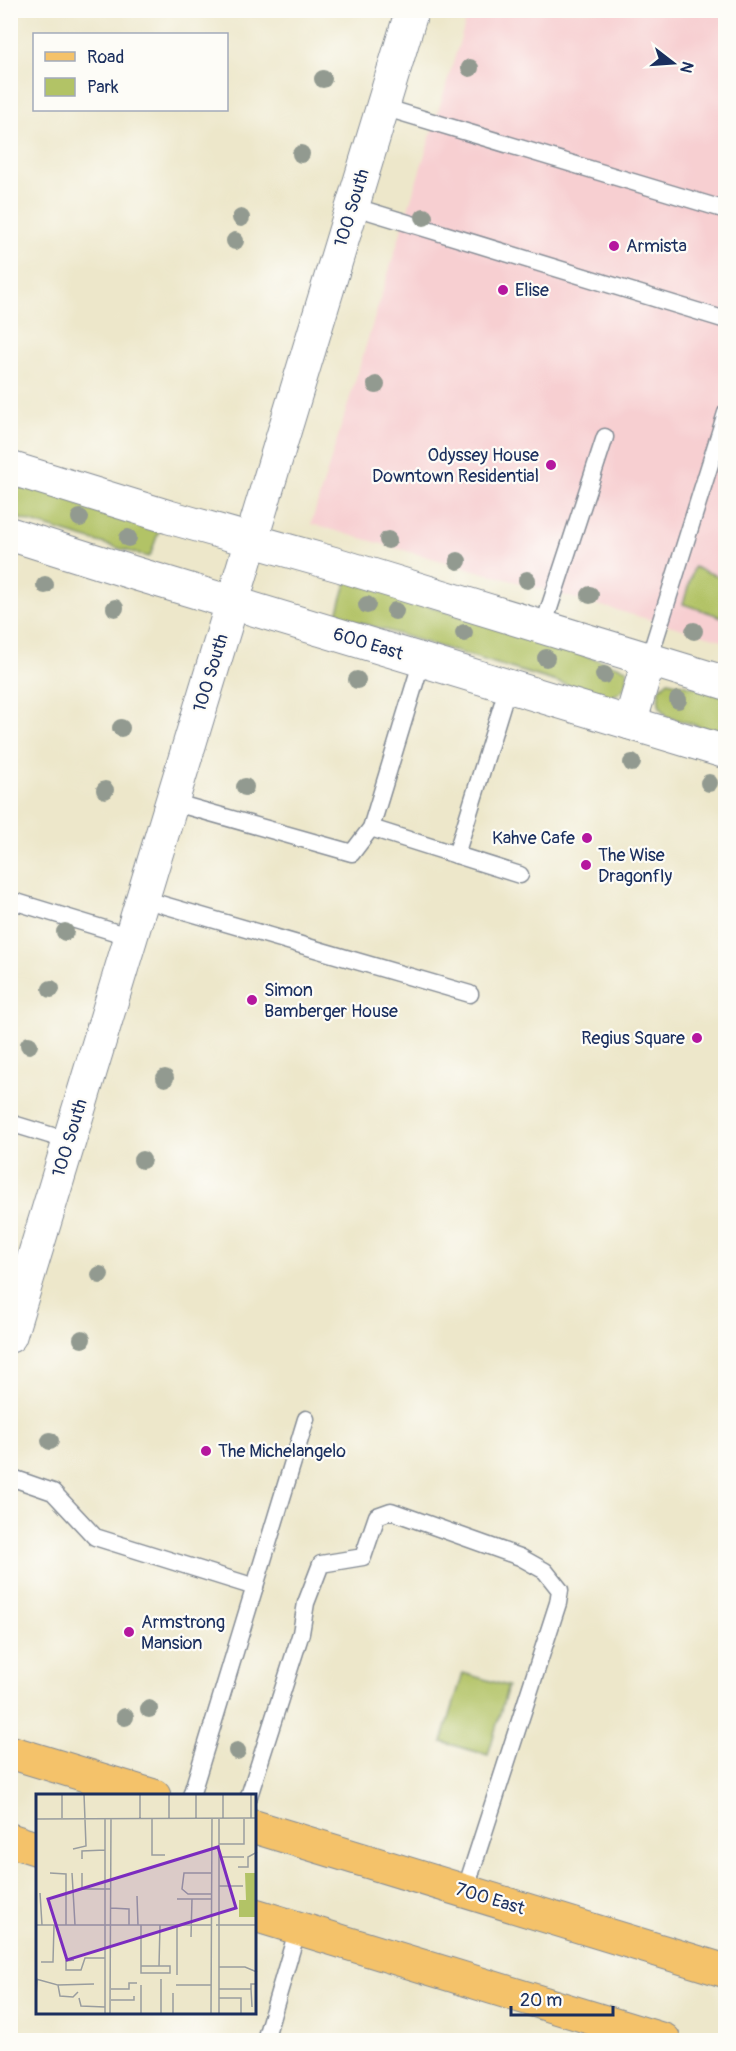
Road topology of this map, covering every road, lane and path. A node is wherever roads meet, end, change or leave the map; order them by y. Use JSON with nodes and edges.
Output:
{"nodes":[{"id":1,"x":412,"y":10,"type":"edge"},
{"id":2,"x":383,"y":107,"type":"junction"},
{"id":3,"x":352,"y":206,"type":"junction"},
{"id":4,"x":726,"y":210,"type":"edge"},
{"id":5,"x":726,"y":320,"type":"edge"},
{"id":6,"x":726,"y":413,"type":"edge"},
{"id":7,"x":605,"y":437,"type":"dead end"},
{"id":8,"x":10,"y":468,"type":"edge"},
{"id":9,"x":10,"y":534,"type":"edge"},
{"id":10,"x":251,"y":540,"type":"junction"},
{"id":11,"x":232,"y":603,"type":"junction"},
{"id":12,"x":543,"y":627,"type":"junction"},
{"id":13,"x":649,"y":659,"type":"junction"},
{"id":14,"x":422,"y":660,"type":"junction"},
{"id":15,"x":726,"y":683,"type":"edge"},
{"id":16,"x":508,"y":686,"type":"junction"},
{"id":17,"x":630,"y":723,"type":"junction"},
{"id":18,"x":726,"y":752,"type":"edge"},
{"id":19,"x":172,"y":802,"type":"junction"},
{"id":20,"x":371,"y":828,"type":"junction"},
{"id":21,"x":456,"y":855,"type":"junction"},
{"id":22,"x":520,"y":875,"type":"dead end"},
{"id":23,"x":143,"y":899,"type":"junction"},
{"id":24,"x":10,"y":900,"type":"edge"},
{"id":25,"x":131,"y":937,"type":"junction"},
{"id":26,"x":470,"y":994,"type":"dead end"},
{"id":27,"x":10,"y":1123,"type":"edge"},
{"id":28,"x":69,"y":1141,"type":"junction"},
{"id":29,"x":11,"y":1332,"type":"edge"},
{"id":30,"x":306,"y":1419,"type":"dead end"},
{"id":31,"x":10,"y":1477,"type":"edge"},
{"id":32,"x":255,"y":1587,"type":"junction"},
{"id":33,"x":10,"y":1752,"type":"edge"},
{"id":34,"x":147,"y":1794,"type":"edge"},
{"id":35,"x":192,"y":1794,"type":"edge"},
{"id":36,"x":250,"y":1794,"type":"edge"},
{"id":37,"x":256,"y":1827,"type":"edge"},
{"id":38,"x":10,"y":1840,"type":"edge"},
{"id":39,"x":36,"y":1848,"type":"edge"},
{"id":40,"x":465,"y":1891,"type":"junction"},
{"id":41,"x":256,"y":1915,"type":"edge"},
{"id":42,"x":298,"y":1928,"type":"junction"},
{"id":43,"x":726,"y":1971,"type":"edge"},
{"id":44,"x":617,"y":2034,"type":"edge"},
{"id":45,"x":265,"y":2040,"type":"edge"},
{"id":46,"x":664,"y":2040,"type":"edge"}],
"edges":[{"from":1,"to":2,"type":"street","name":"100 South"},
{"from":2,"to":3,"type":"street","name":"100 South"},
{"from":2,"to":4,"type":"lane"},
{"from":3,"to":5,"type":"lane"},
{"from":3,"to":10,"type":"street","name":"100 South"},
{"from":6,"to":13,"type":"lane"},
{"from":7,"to":12,"type":"lane"},
{"from":8,"to":10,"type":"street"},
{"from":9,"to":11,"type":"street","name":"600 East"},
{"from":10,"to":11,"type":"street","name":"100 South"},
{"from":10,"to":12,"type":"street"},
{"from":11,"to":14,"type":"street","name":"600 East"},
{"from":11,"to":19,"type":"street","name":"100 South"},
{"from":12,"to":13,"type":"street"},
{"from":13,"to":15,"type":"street"},
{"from":13,"to":17,"type":"street"},
{"from":14,"to":16,"type":"street","name":"600 East"},
{"from":14,"to":20,"type":"lane"},
{"from":16,"to":17,"type":"street","name":"600 East"},
{"from":16,"to":21,"type":"lane"},
{"from":17,"to":18,"type":"street","name":"600 East"},
{"from":19,"to":20,"type":"lane"},
{"from":19,"to":23,"type":"street","name":"100 South"},
{"from":20,"to":21,"type":"lane"},
{"from":21,"to":22,"type":"lane"},
{"from":23,"to":25,"type":"street","name":"100 South"},
{"from":23,"to":26,"type":"lane"},
{"from":24,"to":25,"type":"lane"},
{"from":25,"to":28,"type":"street","name":"100 South"},
{"from":27,"to":28,"type":"lane"},
{"from":28,"to":29,"type":"street","name":"100 South"},
{"from":30,"to":32,"type":"lane"},
{"from":31,"to":32,"type":"lane"},
{"from":32,"to":35,"type":"lane"},
{"from":33,"to":34,"type":"main road"},
{"from":36,"to":40,"type":"lane"},
{"from":37,"to":40,"type":"main road","name":"700 East"},
{"from":38,"to":39,"type":"main road"},
{"from":40,"to":43,"type":"main road","name":"700 East"},
{"from":41,"to":42,"type":"main road"},
{"from":42,"to":44,"type":"main road"},
{"from":42,"to":45,"type":"lane"},
{"from":44,"to":46,"type":"main road"}]}
